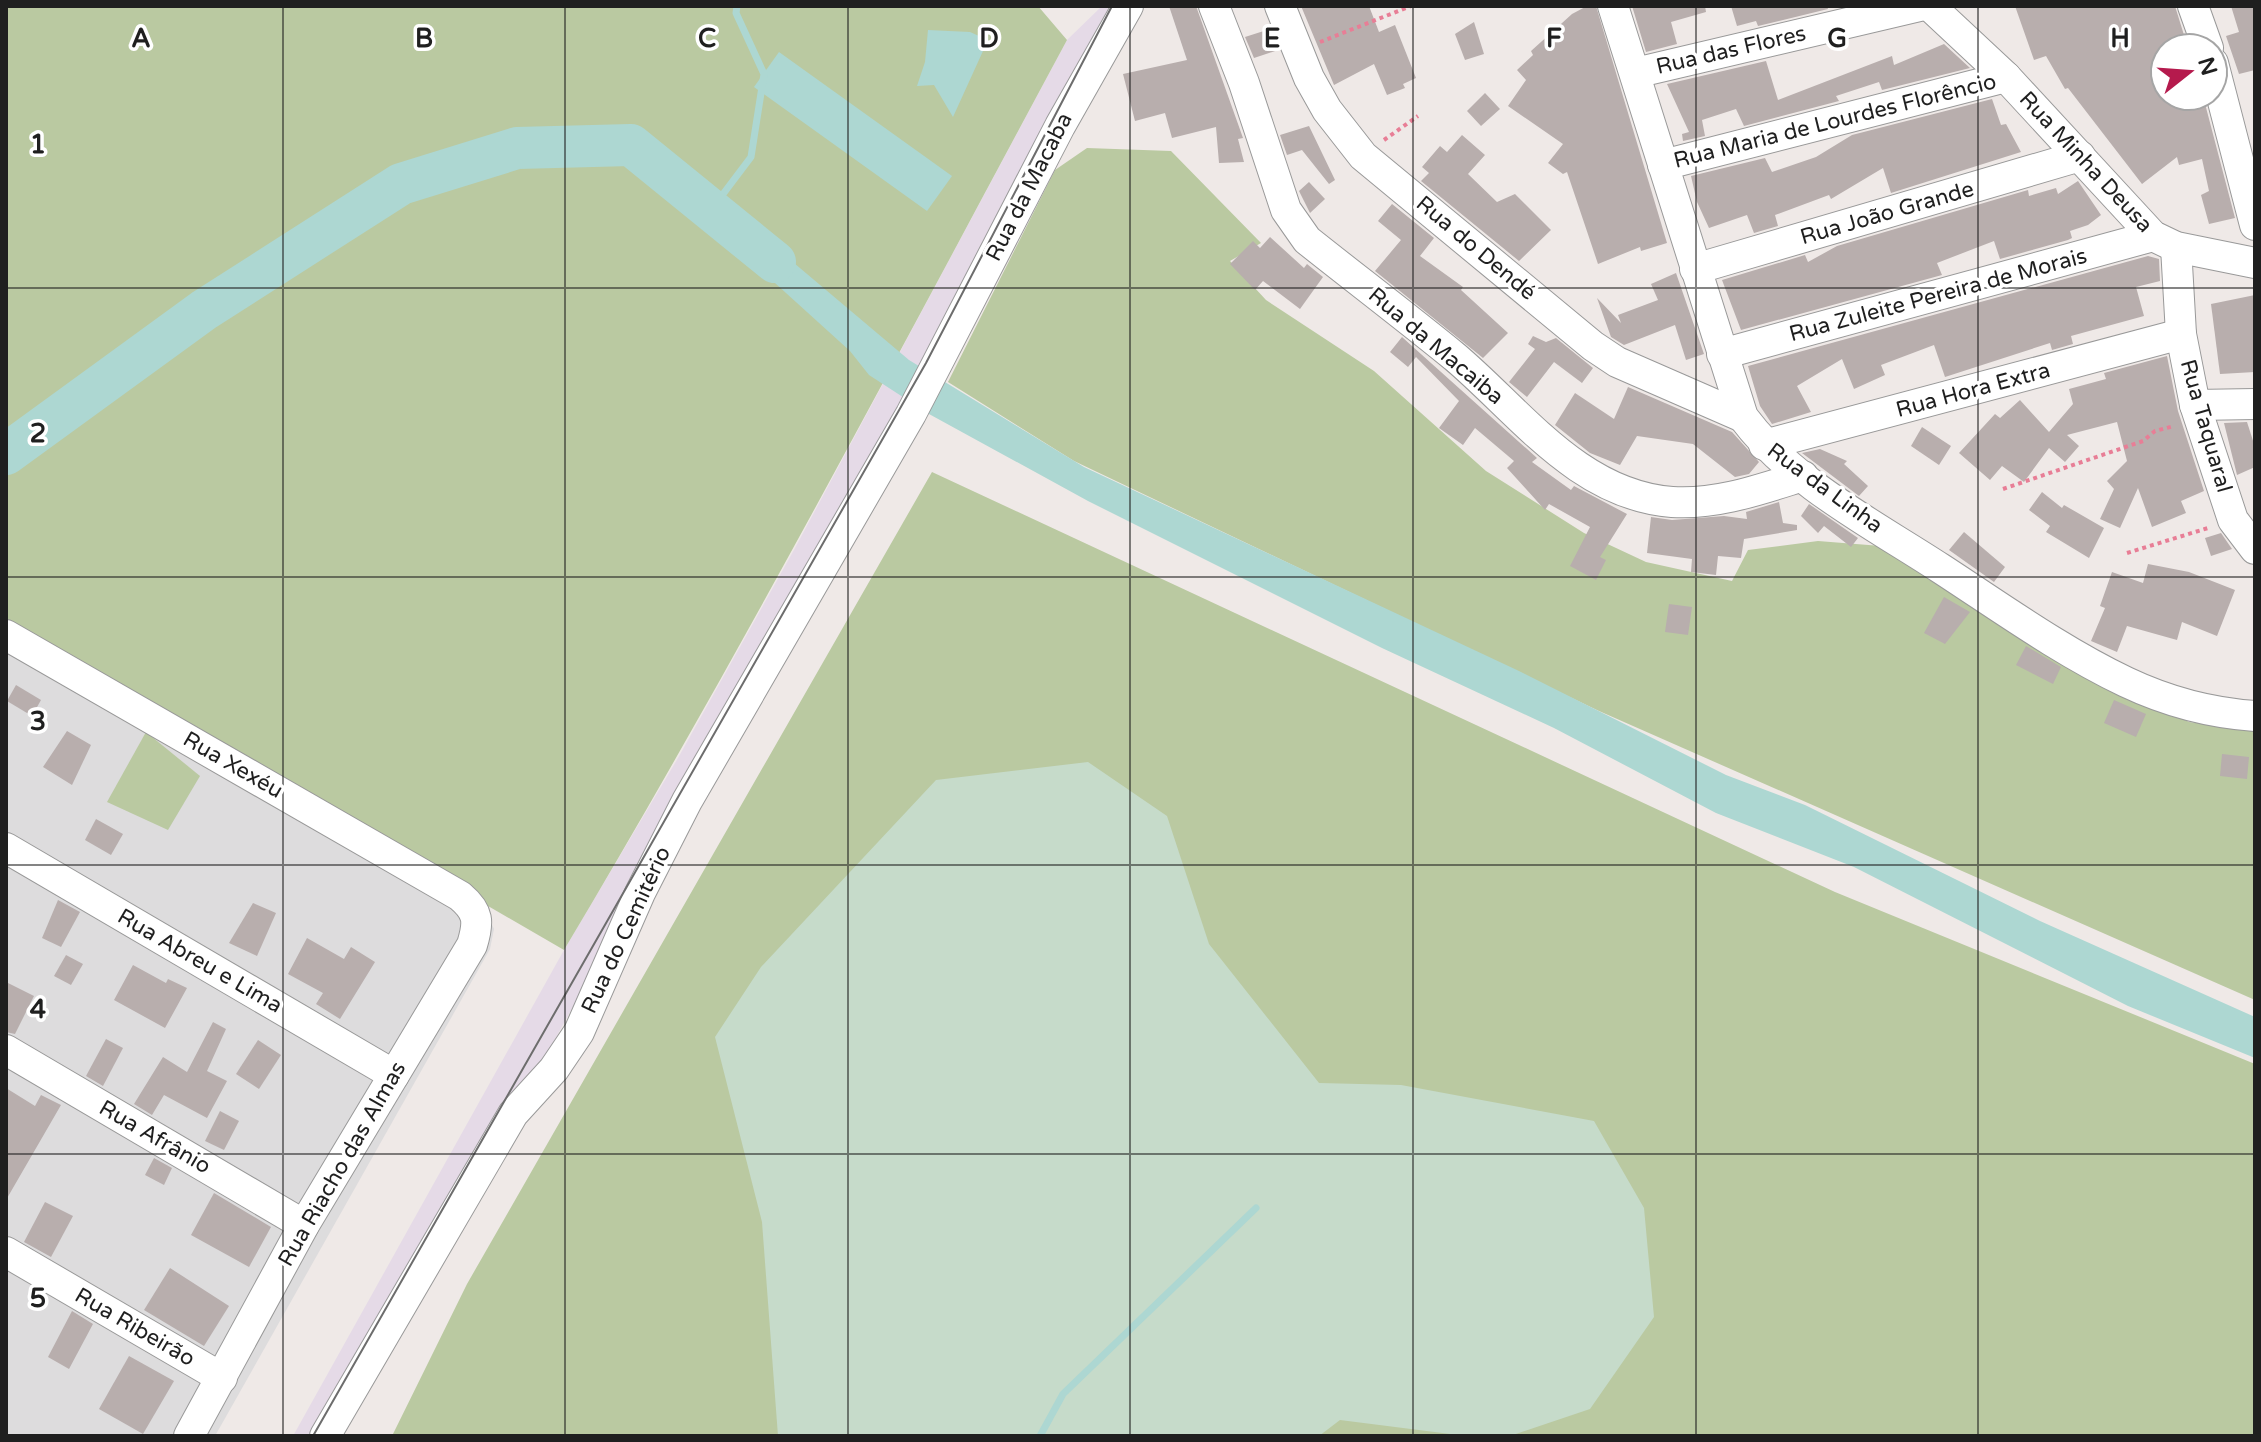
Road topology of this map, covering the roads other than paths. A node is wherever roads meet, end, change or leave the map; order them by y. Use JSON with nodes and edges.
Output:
{"nodes":[{"id":1,"x":1128,"y":6,"type":"edge"},
{"id":2,"x":1214,"y":6,"type":"edge"},
{"id":3,"x":1280,"y":6,"type":"edge"},
{"id":4,"x":1613,"y":6,"type":"edge"},
{"id":5,"x":1920,"y":6,"type":"edge"},
{"id":6,"x":1930,"y":6,"type":"edge"},
{"id":7,"x":2193,"y":6,"type":"edge"},
{"id":8,"x":2202,"y":32,"type":"edge"},
{"id":9,"x":1635,"y":73,"type":"junction"},
{"id":10,"x":2006,"y":77,"type":"junction"},
{"id":11,"x":2226,"y":112,"type":"edge"},
{"id":12,"x":2080,"y":156,"type":"junction"},
{"id":13,"x":1663,"y":165,"type":"junction"},
{"id":14,"x":2255,"y":225,"type":"edge"},
{"id":15,"x":2165,"y":242,"type":"junction"},
{"id":16,"x":2255,"y":263,"type":"edge"},
{"id":17,"x":1695,"y":269,"type":"junction"},
{"id":18,"x":2181,"y":334,"type":"junction"},
{"id":19,"x":1722,"y":354,"type":"junction"},
{"id":20,"x":2255,"y":404,"type":"edge"},
{"id":21,"x":2197,"y":412,"type":"junction"},
{"id":22,"x":911,"y":414,"type":"joint"},
{"id":23,"x":1743,"y":417,"type":"junction"},
{"id":24,"x":1764,"y":445,"type":"junction"},
{"id":25,"x":1803,"y":476,"type":"junction"},
{"id":26,"x":2255,"y":549,"type":"edge"},
{"id":27,"x":6,"y":635,"type":"edge"},
{"id":28,"x":2255,"y":716,"type":"edge"},
{"id":29,"x":6,"y":848,"type":"edge"},
{"id":30,"x":460,"y":896,"type":"joint"},
{"id":31,"x":6,"y":1050,"type":"edge"},
{"id":32,"x":394,"y":1075,"type":"junction"},
{"id":33,"x":304,"y":1225,"type":"junction"},
{"id":34,"x":6,"y":1252,"type":"edge"},
{"id":35,"x":222,"y":1378,"type":"junction"},
{"id":36,"x":189,"y":1436,"type":"edge"},
{"id":37,"x":325,"y":1436,"type":"edge"}],
"edges":[{"from":1,"to":22,"type":"street","name":"Rua da Macaba"},
{"from":2,"to":25,"type":"street","name":"Rua da Macaiba"},
{"from":3,"to":23,"type":"street","name":"Rua do Dendé"},
{"from":4,"to":9,"type":"street","name":"Rua da Linha"},
{"from":5,"to":9,"type":"street","name":"Rua das Flores"},
{"from":6,"to":10,"type":"street","name":"Rua Minha Deusa"},
{"from":7,"to":8,"type":"street"},
{"from":9,"to":13,"type":"street","name":"Rua da Linha"},
{"from":10,"to":12,"type":"street","name":"Rua Minha Deusa"},
{"from":10,"to":13,"type":"street","name":"Rua Maria de Lourdes Florêncio"},
{"from":11,"to":14,"type":"street"},
{"from":12,"to":15,"type":"street","name":"Rua Minha Deusa"},
{"from":12,"to":17,"type":"street","name":"Rua João Grande"},
{"from":13,"to":17,"type":"street","name":"Rua da Linha"},
{"from":15,"to":16,"type":"street"},
{"from":15,"to":18,"type":"street","name":"Rua Taquaral"},
{"from":15,"to":19,"type":"street","name":"Rua Zuleite Pereira de Morais"},
{"from":17,"to":19,"type":"street","name":"Rua da Linha"},
{"from":18,"to":21,"type":"street","name":"Rua Taquaral"},
{"from":18,"to":24,"type":"street","name":"Rua Hora Extra"},
{"from":19,"to":23,"type":"street","name":"Rua da Linha"},
{"from":20,"to":21,"type":"street"},
{"from":21,"to":26,"type":"street","name":"Rua Taquaral"},
{"from":22,"to":37,"type":"street","name":"Rua do Cemitério"},
{"from":23,"to":24,"type":"street","name":"Rua da Linha"},
{"from":24,"to":25,"type":"street","name":"Rua da Linha"},
{"from":25,"to":28,"type":"street","name":"Rua da Linha"},
{"from":27,"to":30,"type":"street","name":"Rua Xexéu"},
{"from":29,"to":32,"type":"street","name":"Rua Abreu e Lima"},
{"from":30,"to":32,"type":"street","name":"Rua Riacho das Almas"},
{"from":31,"to":33,"type":"street","name":"Rua Afrânio"},
{"from":32,"to":33,"type":"street","name":"Rua Riacho das Almas"},
{"from":33,"to":35,"type":"street","name":"Rua Riacho das Almas"},
{"from":34,"to":35,"type":"street","name":"Rua Ribeirão"},
{"from":35,"to":36,"type":"street","name":"Rua Riacho das Almas"}]}
